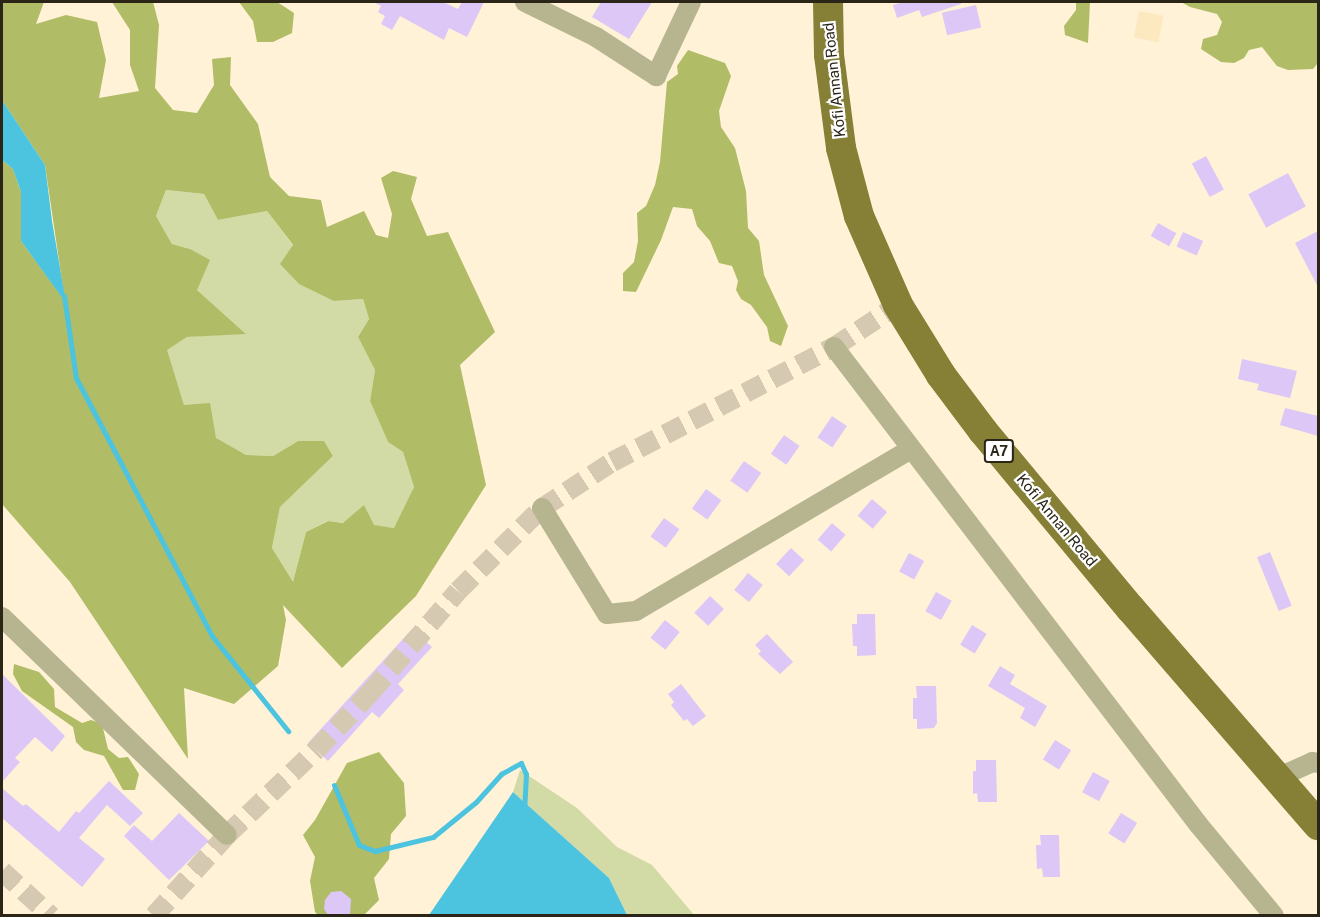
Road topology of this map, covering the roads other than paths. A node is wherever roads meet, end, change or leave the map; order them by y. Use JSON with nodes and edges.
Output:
{"nodes":[{"id":1,"x":525,"y":2,"type":"edge"},
{"id":2,"x":691,"y":2,"type":"edge"},
{"id":3,"x":828,"y":2,"type":"edge"},
{"id":4,"x":834,"y":346,"type":"dead end"},
{"id":5,"x":911,"y":449,"type":"junction"},
{"id":6,"x":542,"y":508,"type":"dead end"},
{"id":7,"x":2,"y":617,"type":"edge"},
{"id":8,"x":1318,"y":763,"type":"edge"},
{"id":9,"x":1280,"y":777,"type":"junction"},
{"id":10,"x":1318,"y":825,"type":"edge"},
{"id":11,"x":227,"y":835,"type":"dead end"},
{"id":12,"x":1274,"y":915,"type":"edge"}],
"edges":[{"from":1,"to":2,"type":"street"},
{"from":3,"to":9,"type":"main road","name":"Kofi Annan Road","number":"A7"},
{"from":4,"to":5,"type":"street"},
{"from":5,"to":6,"type":"street"},
{"from":5,"to":12,"type":"street"},
{"from":7,"to":11,"type":"street"},
{"from":8,"to":9,"type":"street"},
{"from":9,"to":10,"type":"main road","name":"Kofi Annan Road","number":"A7"}]}
